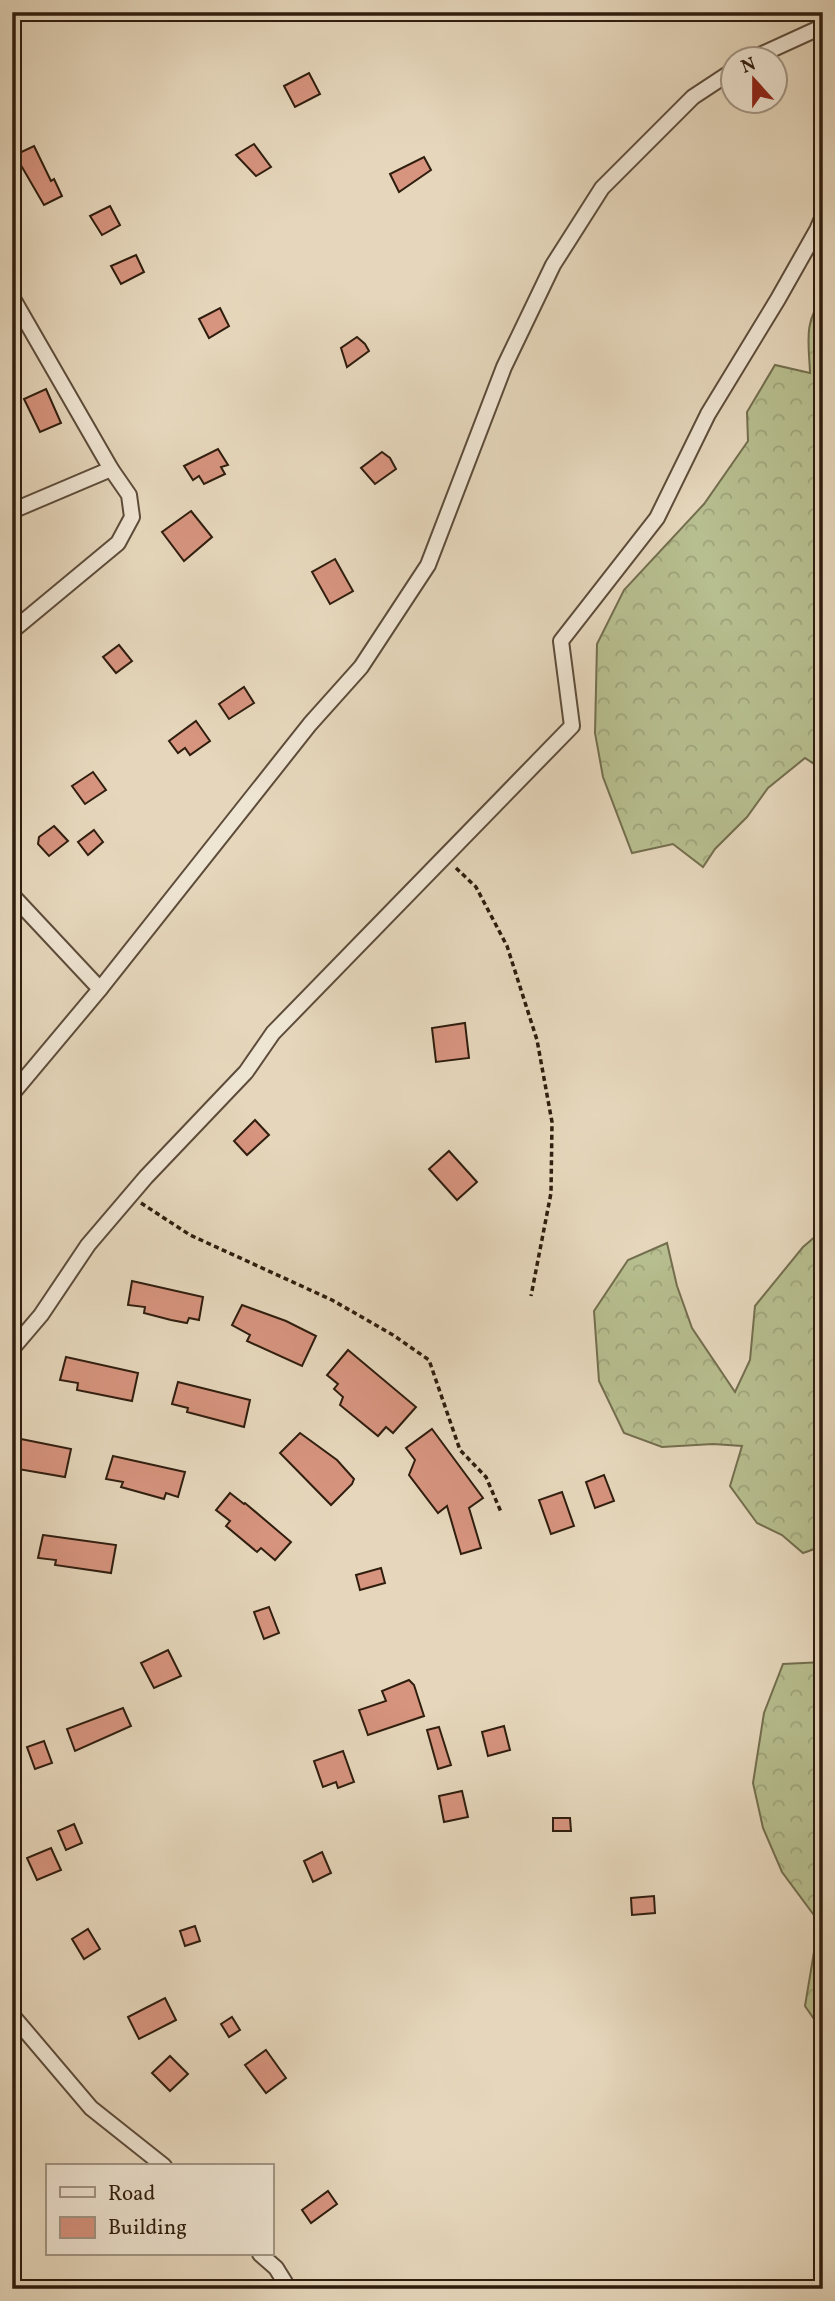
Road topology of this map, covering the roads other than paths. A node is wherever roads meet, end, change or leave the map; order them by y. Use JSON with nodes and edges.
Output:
{"nodes":[{"id":1,"x":817,"y":29,"type":"dead end"},
{"id":2,"x":780,"y":46,"type":"edge"},
{"id":3,"x":720,"y":79,"type":"edge"},
{"id":4,"x":823,"y":216,"type":"edge"},
{"id":5,"x":12,"y":298,"type":"edge"},
{"id":6,"x":111,"y":469,"type":"junction"},
{"id":7,"x":12,"y":511,"type":"edge"},
{"id":8,"x":12,"y":631,"type":"edge"},
{"id":9,"x":12,"y":895,"type":"edge"},
{"id":10,"x":100,"y":989,"type":"junction"},
{"id":11,"x":12,"y":1094,"type":"edge"},
{"id":12,"x":12,"y":1349,"type":"edge"},
{"id":13,"x":12,"y":2015,"type":"edge"},
{"id":14,"x":161,"y":2164,"type":"edge"},
{"id":15,"x":262,"y":2256,"type":"edge"},
{"id":16,"x":289,"y":2289,"type":"edge"}],
"edges":[{"from":1,"to":2,"type":"street"},
{"from":3,"to":10,"type":"street"},
{"from":4,"to":12,"type":"street"},
{"from":5,"to":6,"type":"street"},
{"from":6,"to":7,"type":"street"},
{"from":6,"to":8,"type":"street"},
{"from":9,"to":10,"type":"street"},
{"from":10,"to":11,"type":"street"},
{"from":13,"to":14,"type":"street"},
{"from":15,"to":16,"type":"street"}]}
